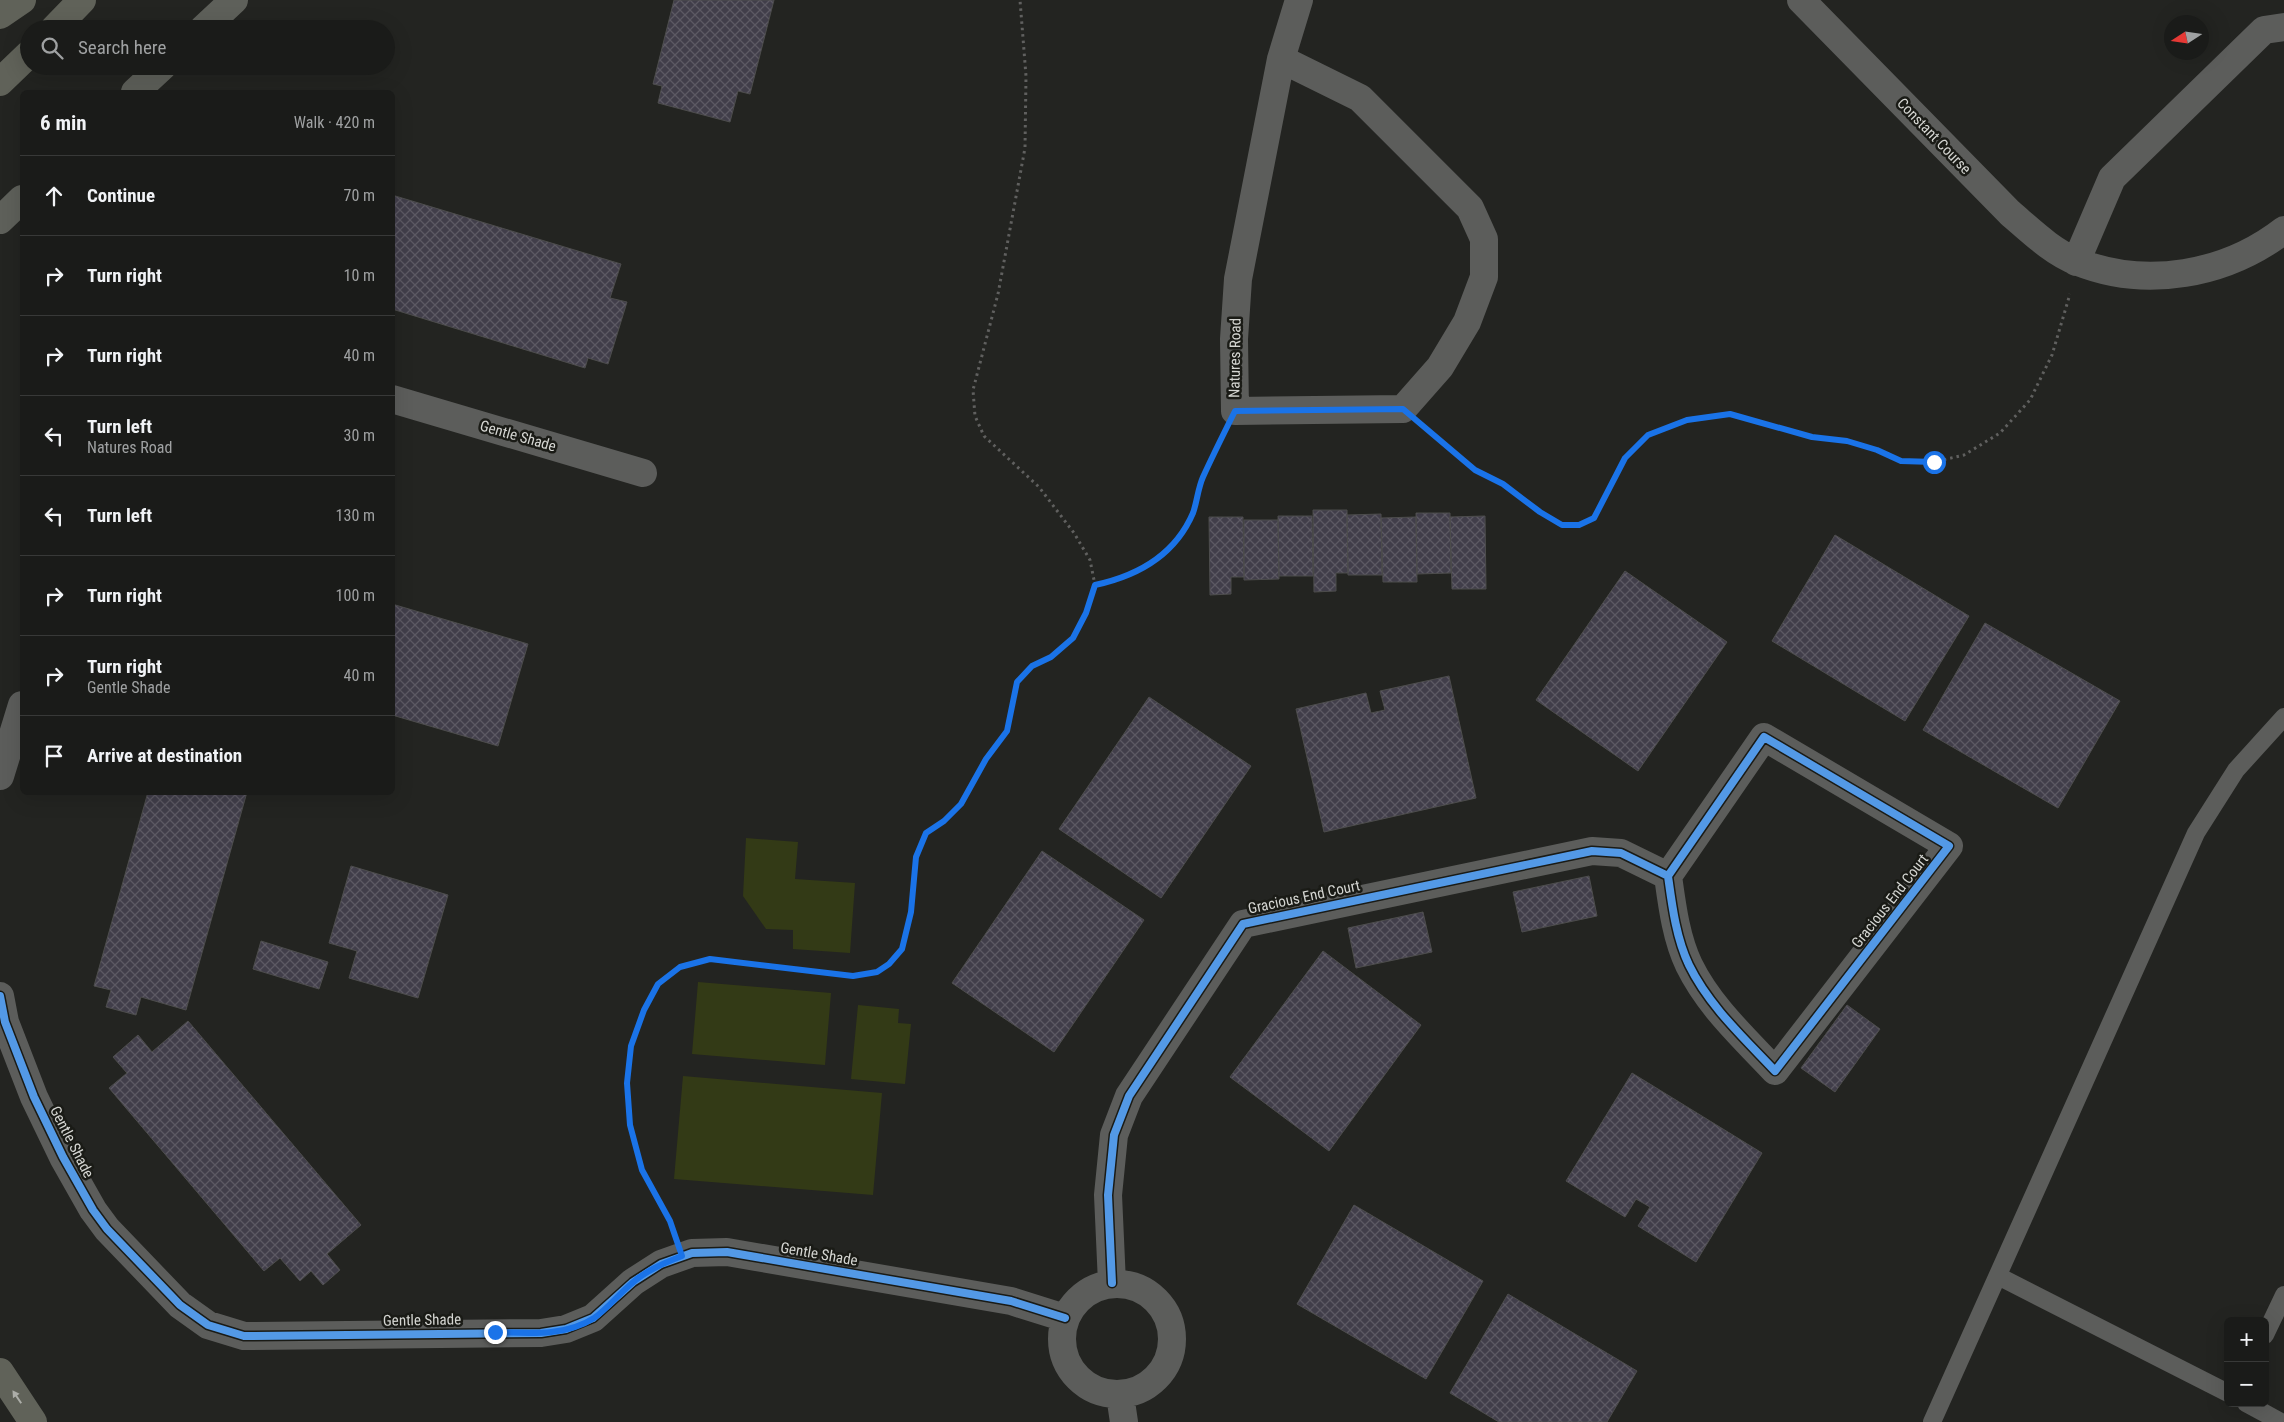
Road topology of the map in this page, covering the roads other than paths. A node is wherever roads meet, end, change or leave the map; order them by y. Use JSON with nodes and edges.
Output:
{"nodes":[{"id":1,"x":22,"y":0,"type":"edge"},
{"id":2,"x":82,"y":0,"type":"edge"},
{"id":3,"x":234,"y":0,"type":"edge"},
{"id":4,"x":1299,"y":0,"type":"edge"},
{"id":5,"x":1801,"y":0,"type":"edge"},
{"id":6,"x":0,"y":15,"type":"edge"},
{"id":7,"x":63,"y":20,"type":"edge"},
{"id":8,"x":213,"y":20,"type":"edge"},
{"id":9,"x":2284,"y":27,"type":"edge"},
{"id":10,"x":1281,"y":59,"type":"junction"},
{"id":11,"x":20,"y":63,"type":"edge"},
{"id":12,"x":154,"y":75,"type":"edge"},
{"id":13,"x":0,"y":82,"type":"edge"},
{"id":14,"x":138,"y":90,"type":"edge"},
{"id":15,"x":20,"y":201,"type":"edge"},
{"id":16,"x":0,"y":220,"type":"edge"},
{"id":17,"x":2284,"y":230,"type":"edge"},
{"id":18,"x":2076,"y":262,"type":"junction"},
{"id":19,"x":395,"y":400,"type":"edge"},
{"id":20,"x":643,"y":472,"type":"dead end"},
{"id":21,"x":20,"y":711,"type":"edge"},
{"id":22,"x":2284,"y":716,"type":"edge"},
{"id":23,"x":0,"y":776,"type":"edge"},
{"id":24,"x":1668,"y":876,"type":"junction"},
{"id":25,"x":0,"y":996,"type":"edge"},
{"id":26,"x":1998,"y":1276,"type":"junction"},
{"id":27,"x":1112,"y":1283,"type":"junction"},
{"id":28,"x":2284,"y":1296,"type":"edge"},
{"id":29,"x":1066,"y":1318,"type":"junction"},
{"id":30,"x":2269,"y":1327,"type":"edge"},
{"id":31,"x":0,"y":1372,"type":"edge"},
{"id":32,"x":2224,"y":1391,"type":"edge"},
{"id":33,"x":1120,"y":1395,"type":"junction"},
{"id":34,"x":2253,"y":1407,"type":"edge"},
{"id":35,"x":34,"y":1422,"type":"edge"},
{"id":36,"x":1124,"y":1422,"type":"edge"},
{"id":37,"x":1932,"y":1422,"type":"edge"},
{"id":38,"x":2281,"y":1422,"type":"edge"}],
"edges":[{"from":1,"to":6,"type":"main road"},
{"from":2,"to":7,"type":"main road"},
{"from":3,"to":8,"type":"street"},
{"from":4,"to":10,"type":"street","name":"Natures Road"},
{"from":5,"to":18,"type":"street","name":"Constant Course"},
{"from":9,"to":18,"type":"street"},
{"from":10,"to":10,"type":"street","name":"Natures Road"},
{"from":11,"to":13,"type":"main road"},
{"from":12,"to":14,"type":"street"},
{"from":15,"to":16,"type":"street"},
{"from":17,"to":18,"type":"street","name":"Constant Course"},
{"from":19,"to":20,"type":"street","name":"Gentle Shade"},
{"from":21,"to":23,"type":"street"},
{"from":22,"to":26,"type":"lane"},
{"from":24,"to":24,"type":"street","name":"Gracious End Court"},
{"from":24,"to":27,"type":"street","name":"Gracious End Court"},
{"from":25,"to":29,"type":"street","name":"Gentle Shade"},
{"from":26,"to":32,"type":"lane"},
{"from":26,"to":37,"type":"lane"},
{"from":27,"to":29,"type":"street"},
{"from":27,"to":33,"type":"street"},
{"from":28,"to":30,"type":"lane"},
{"from":29,"to":33,"type":"street"},
{"from":35,"to":31,"type":"main road","one_way":true},
{"from":33,"to":36,"type":"street"},
{"from":34,"to":38,"type":"lane"}]}
